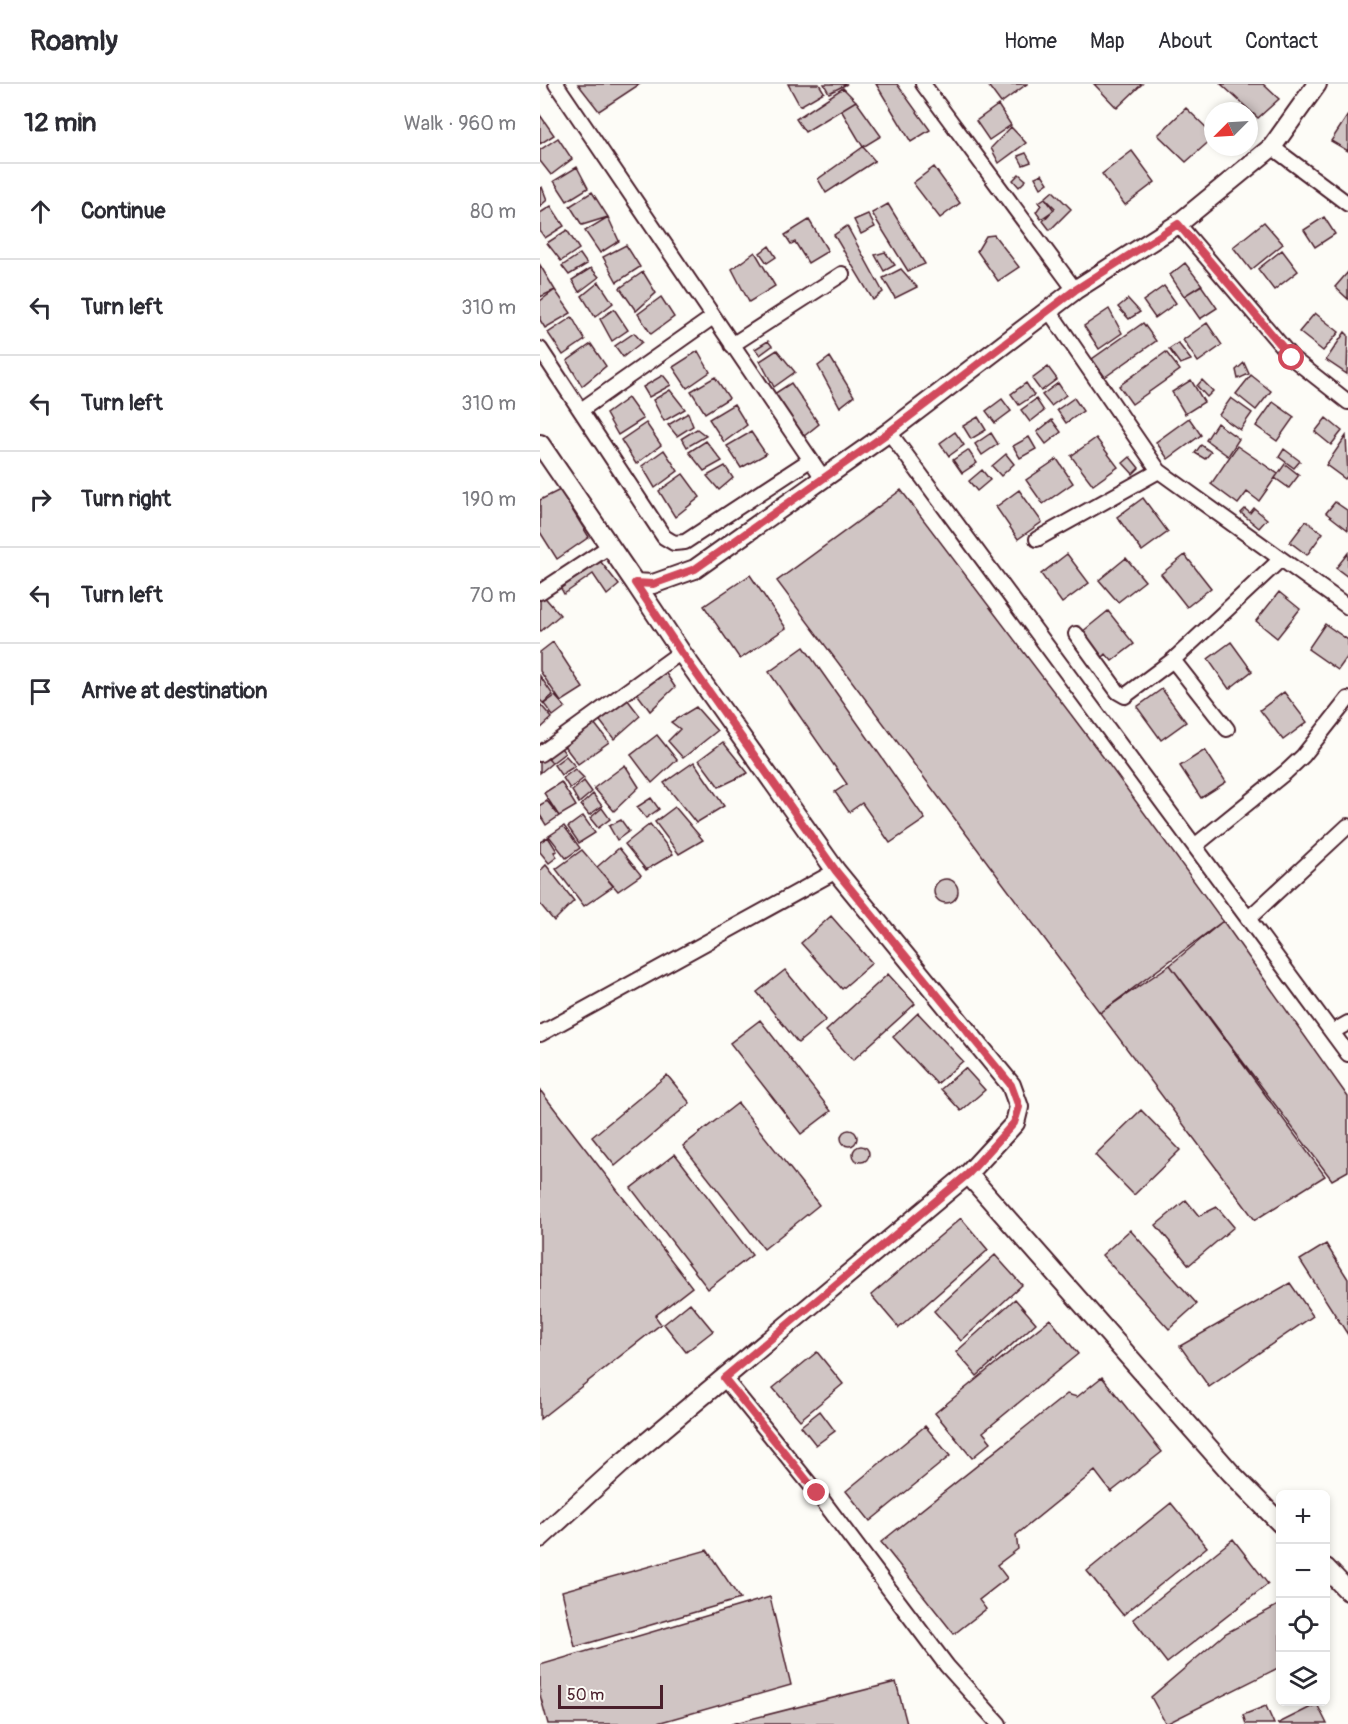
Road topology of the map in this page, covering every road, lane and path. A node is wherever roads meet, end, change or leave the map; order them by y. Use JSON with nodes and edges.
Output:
{"nodes":[{"id":1,"x":556,"y":84,"type":"edge"},
{"id":2,"x":1317,"y":84,"type":"edge"},
{"id":3,"x":927,"y":85,"type":"edge"},
{"id":4,"x":1272,"y":147,"type":"junction"},
{"id":5,"x":1348,"y":204,"type":"edge"},
{"id":6,"x":1178,"y":224,"type":"junction"},
{"id":7,"x":842,"y":274,"type":"dead end"},
{"id":8,"x":1075,"y":290,"type":"junction"},
{"id":9,"x":1050,"y":312,"type":"junction"},
{"id":10,"x":713,"y":317,"type":"junction"},
{"id":11,"x":732,"y":345,"type":"junction"},
{"id":12,"x":540,"y":350,"type":"edge"},
{"id":13,"x":1348,"y":402,"type":"edge"},
{"id":14,"x":581,"y":410,"type":"junction"},
{"id":15,"x":889,"y":432,"type":"junction"},
{"id":16,"x":540,"y":444,"type":"edge"},
{"id":17,"x":810,"y":460,"type":"junction"},
{"id":18,"x":1159,"y":471,"type":"junction"},
{"id":19,"x":823,"y":478,"type":"junction"},
{"id":20,"x":1037,"y":539,"type":"dead end"},
{"id":21,"x":610,"y":546,"type":"junction"},
{"id":22,"x":1281,"y":559,"type":"junction"},
{"id":23,"x":635,"y":583,"type":"junction"},
{"id":24,"x":540,"y":592,"type":"edge"},
{"id":25,"x":1348,"y":607,"type":"edge"},
{"id":26,"x":1076,"y":634,"type":"dead end"},
{"id":27,"x":681,"y":652,"type":"junction"},
{"id":28,"x":1173,"y":660,"type":"junction"},
{"id":29,"x":1348,"y":699,"type":"edge"},
{"id":30,"x":1227,"y":729,"type":"dead end"},
{"id":31,"x":540,"y":754,"type":"edge"},
{"id":32,"x":1348,"y":826,"type":"edge"},
{"id":33,"x":1196,"y":845,"type":"junction"},
{"id":34,"x":836,"y":871,"type":"junction"},
{"id":35,"x":1249,"y":918,"type":"junction"},
{"id":36,"x":1348,"y":1023,"type":"edge"},
{"id":37,"x":1332,"y":1032,"type":"junction"},
{"id":38,"x":540,"y":1034,"type":"edge"},
{"id":39,"x":1348,"y":1053,"type":"edge"},
{"id":40,"x":968,"y":1174,"type":"junction"},
{"id":41,"x":724,"y":1378,"type":"junction"},
{"id":42,"x":1276,"y":1518,"type":"edge"},
{"id":43,"x":540,"y":1538,"type":"edge"},
{"id":44,"x":1330,"y":1572,"type":"edge"},
{"id":45,"x":1348,"y":1591,"type":"edge"},
{"id":46,"x":999,"y":1724,"type":"edge"}],
"edges":[{"from":1,"to":10,"type":"street"},
{"from":2,"to":4,"type":"street"},
{"from":3,"to":8,"type":"street"},
{"from":4,"to":5,"type":"street"},
{"from":4,"to":6,"type":"street"},
{"from":6,"to":8,"type":"street"},
{"from":6,"to":13,"type":"street"},
{"from":7,"to":11,"type":"street"},
{"from":8,"to":9,"type":"street"},
{"from":9,"to":15,"type":"street"},
{"from":9,"to":18,"type":"street"},
{"from":10,"to":11,"type":"street"},
{"from":10,"to":14,"type":"street"},
{"from":11,"to":17,"type":"street"},
{"from":12,"to":14,"type":"street"},
{"from":14,"to":17,"type":"street"},
{"from":15,"to":19,"type":"street"},
{"from":15,"to":33,"type":"street"},
{"from":16,"to":21,"type":"street"},
{"from":17,"to":19,"type":"street"},
{"from":18,"to":20,"type":"street"},
{"from":18,"to":22,"type":"street"},
{"from":19,"to":23,"type":"street"},
{"from":21,"to":23,"type":"street"},
{"from":21,"to":24,"type":"street"},
{"from":22,"to":25,"type":"street"},
{"from":22,"to":28,"type":"street"},
{"from":23,"to":27,"type":"street"},
{"from":26,"to":28,"type":"street"},
{"from":27,"to":31,"type":"street"},
{"from":27,"to":34,"type":"street"},
{"from":28,"to":30,"type":"street"},
{"from":29,"to":33,"type":"street"},
{"from":32,"to":35,"type":"street"},
{"from":33,"to":35,"type":"street"},
{"from":34,"to":38,"type":"street"},
{"from":34,"to":40,"type":"street"},
{"from":35,"to":37,"type":"street"},
{"from":36,"to":37,"type":"street"},
{"from":37,"to":39,"type":"street"},
{"from":40,"to":41,"type":"street"},
{"from":40,"to":42,"type":"street"},
{"from":41,"to":43,"type":"street"},
{"from":41,"to":46,"type":"street"},
{"from":44,"to":45,"type":"street"}]}
